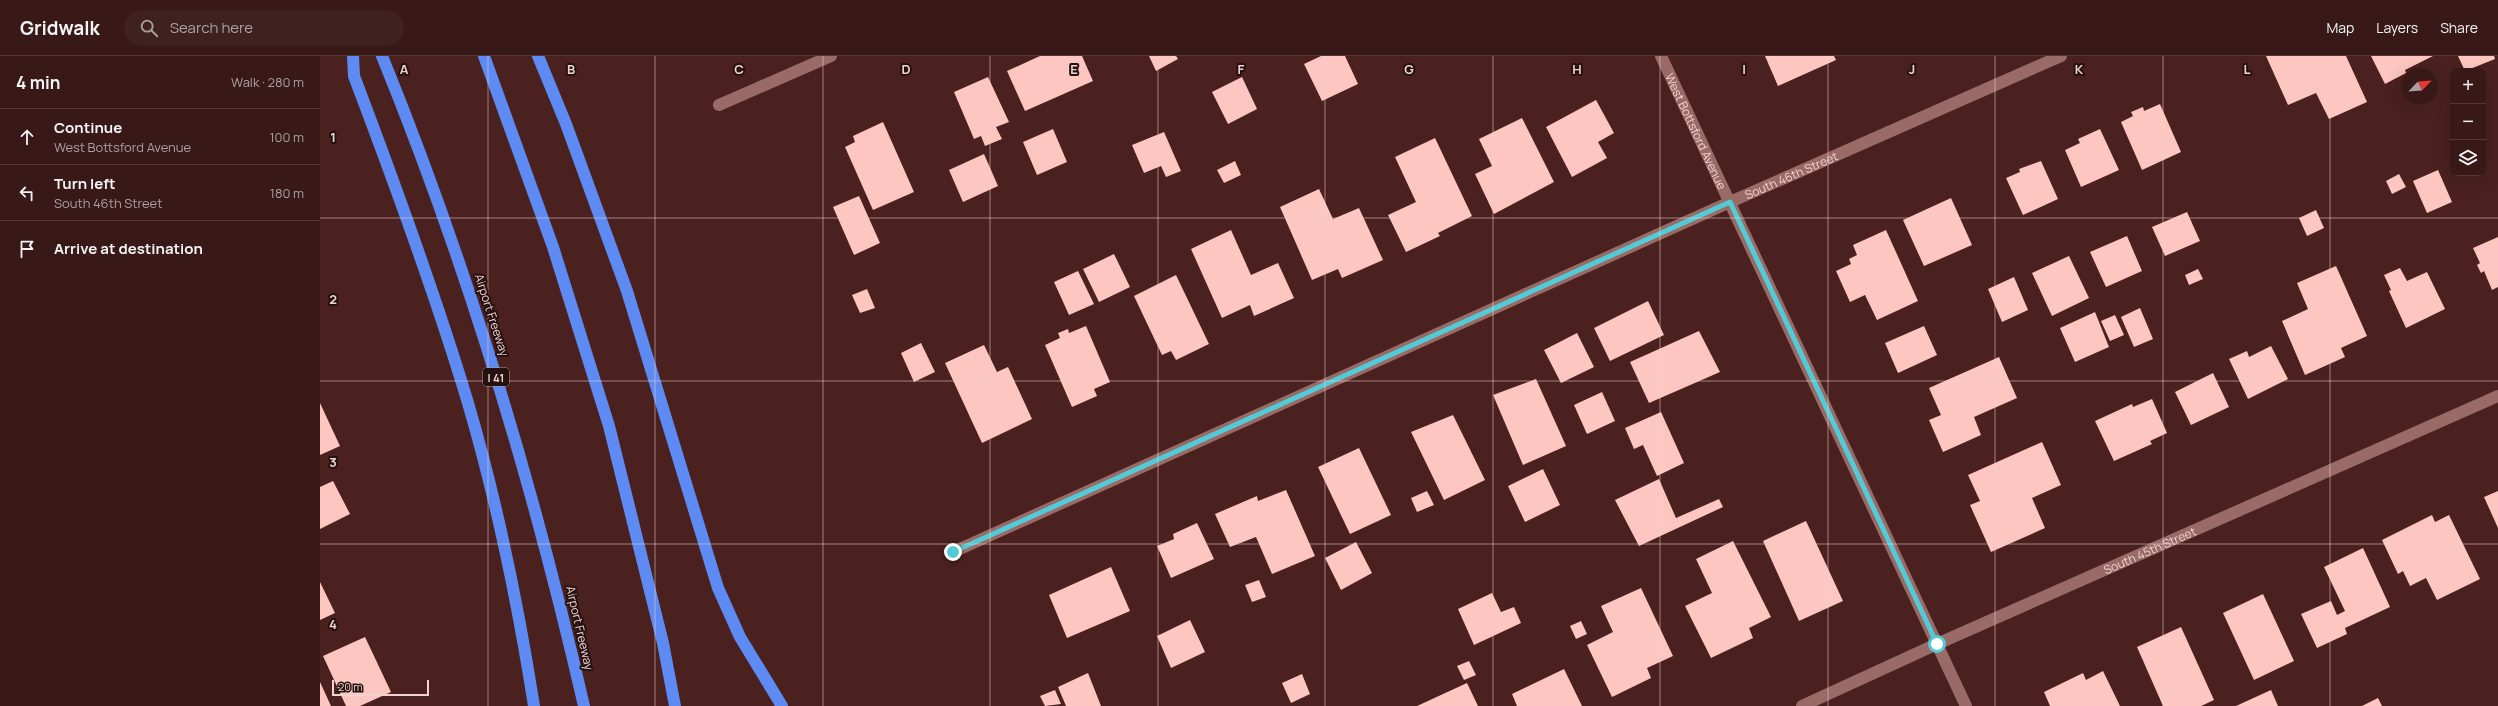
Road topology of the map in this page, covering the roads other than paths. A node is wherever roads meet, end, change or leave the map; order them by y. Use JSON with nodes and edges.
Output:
{"nodes":[{"id":1,"x":353,"y":56,"type":"edge"},
{"id":2,"x":382,"y":56,"type":"edge"},
{"id":3,"x":484,"y":56,"type":"edge"},
{"id":4,"x":538,"y":56,"type":"edge"},
{"id":5,"x":831,"y":56,"type":"edge"},
{"id":6,"x":1661,"y":56,"type":"edge"},
{"id":7,"x":2061,"y":56,"type":"edge"},
{"id":8,"x":718,"y":105,"type":"dead end"},
{"id":9,"x":1730,"y":202,"type":"junction"},
{"id":10,"x":2498,"y":396,"type":"edge"},
{"id":11,"x":953,"y":552,"type":"dead end"},
{"id":12,"x":1937,"y":644,"type":"junction"},
{"id":13,"x":534,"y":706,"type":"edge"},
{"id":14,"x":584,"y":706,"type":"edge"},
{"id":15,"x":675,"y":706,"type":"edge"},
{"id":16,"x":782,"y":706,"type":"edge"},
{"id":17,"x":1802,"y":706,"type":"edge"},
{"id":18,"x":1966,"y":706,"type":"edge"}],
"edges":[{"from":1,"to":13,"type":"highway"},
{"from":2,"to":14,"type":"highway","name":"Airport Freeway","number":"I 41"},
{"from":3,"to":15,"type":"highway"},
{"from":4,"to":16,"type":"highway"},
{"from":5,"to":8,"type":"street"},
{"from":6,"to":9,"type":"street","name":"West Bottsford Avenue"},
{"from":7,"to":9,"type":"street","name":"South 46th Street"},
{"from":9,"to":11,"type":"street","name":"South 46th Street"},
{"from":9,"to":12,"type":"street","name":"West Bottsford Avenue"},
{"from":10,"to":12,"type":"street","name":"South 45th Street"},
{"from":12,"to":17,"type":"street","name":"South 45th Street"},
{"from":12,"to":18,"type":"street","name":"West Bottsford Avenue"}]}
